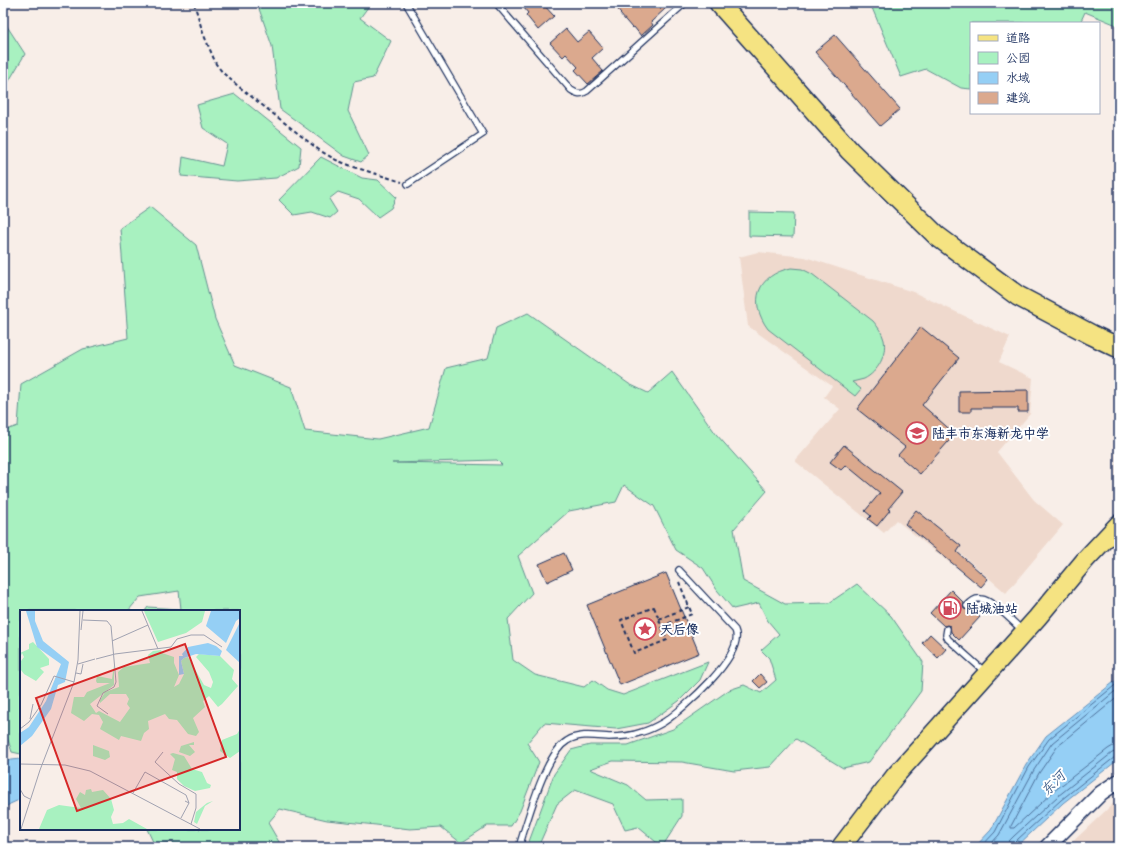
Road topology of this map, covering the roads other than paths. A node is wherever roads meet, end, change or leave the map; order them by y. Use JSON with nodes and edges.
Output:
{"nodes":[{"id":1,"x":406,"y":3,"type":"edge"},
{"id":2,"x":496,"y":3,"type":"edge"},
{"id":3,"x":685,"y":3,"type":"edge"},
{"id":4,"x":719,"y":3,"type":"edge"},
{"id":5,"x":408,"y":184,"type":"road end"},
{"id":6,"x":1119,"y":348,"type":"edge"},
{"id":7,"x":1119,"y":524,"type":"edge"},
{"id":8,"x":681,"y":571,"type":"road end"},
{"id":9,"x":967,"y":606,"type":"dead end"},
{"id":10,"x":948,"y":629,"type":"dead end"},
{"id":11,"x":1024,"y":631,"type":"junction"},
{"id":12,"x":987,"y":673,"type":"junction"},
{"id":13,"x":1119,"y":781,"type":"edge"},
{"id":14,"x":518,"y":847,"type":"edge"},
{"id":15,"x":840,"y":847,"type":"edge"},
{"id":16,"x":1047,"y":847,"type":"edge"}],
"edges":[{"from":1,"to":5,"type":"lane"},
{"from":2,"to":3,"type":"lane"},
{"from":4,"to":6,"type":"highway"},
{"from":7,"to":11,"type":"main road"},
{"from":8,"to":14,"type":"lane"},
{"from":9,"to":11,"type":"lane"},
{"from":10,"to":12,"type":"lane"},
{"from":11,"to":12,"type":"main road"},
{"from":12,"to":15,"type":"main road"},
{"from":13,"to":16,"type":"street"}]}
